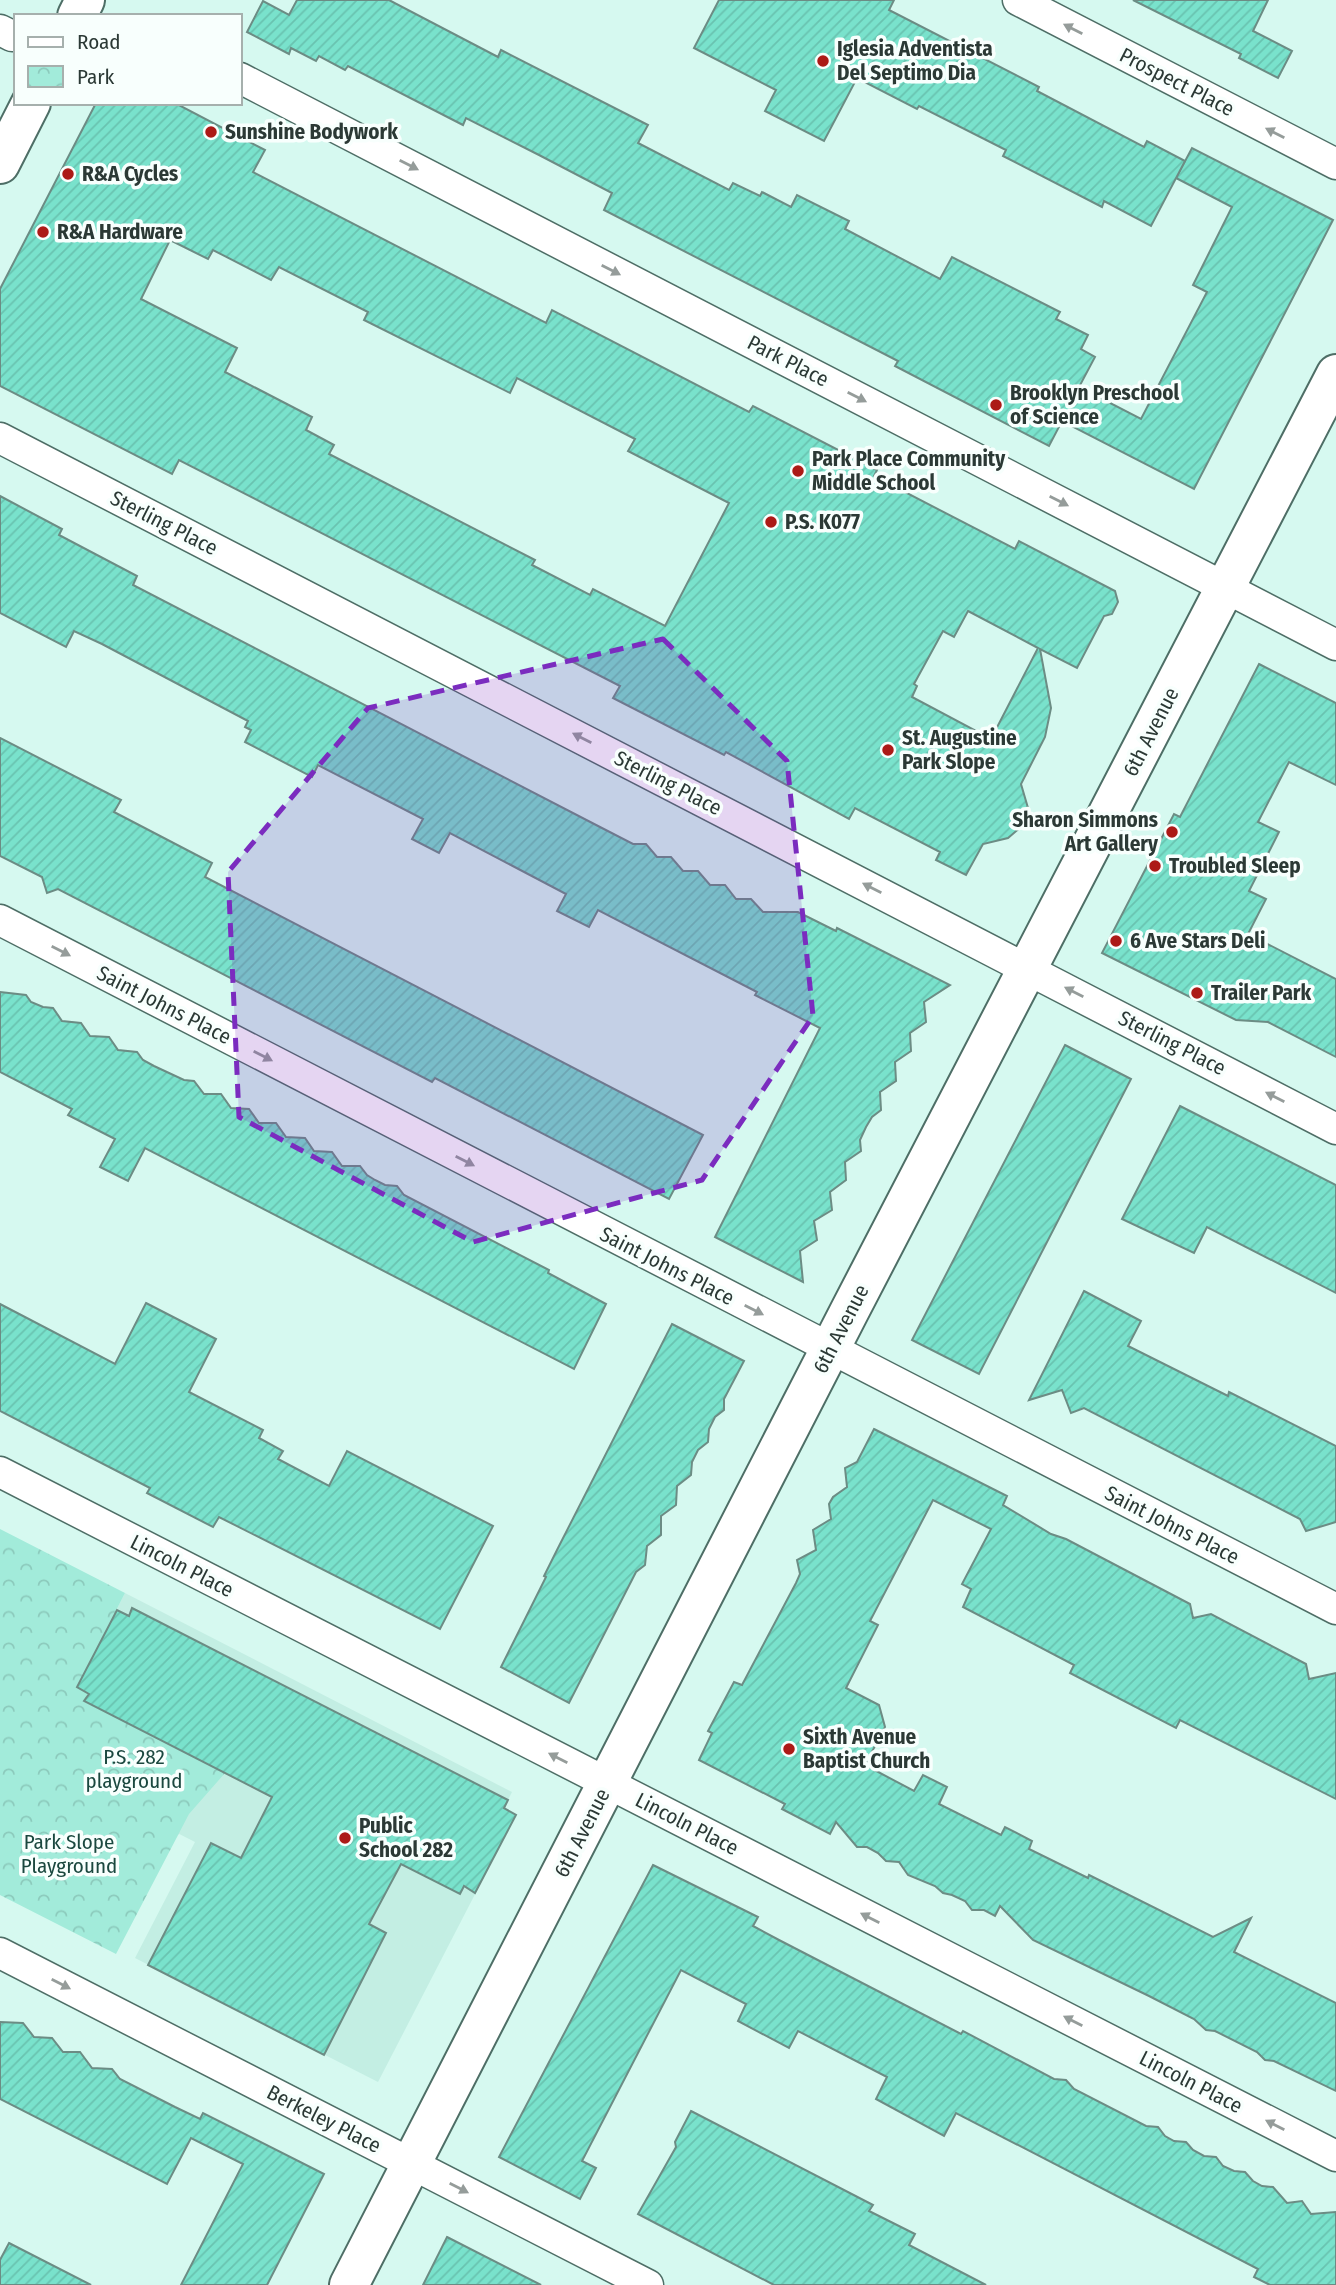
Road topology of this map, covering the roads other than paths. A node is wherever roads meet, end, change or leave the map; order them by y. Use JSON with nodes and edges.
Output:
{"nodes":[{"id":1,"x":1018,"y":0,"type":"edge"},
{"id":2,"x":242,"y":79,"type":"edge"},
{"id":3,"x":30,"y":105,"type":"edge"},
{"id":4,"x":0,"y":164,"type":"edge"},
{"id":5,"x":1336,"y":164,"type":"edge"},
{"id":6,"x":1336,"y":374,"type":"edge"},
{"id":7,"x":0,"y":438,"type":"edge"},
{"id":8,"x":1226,"y":588,"type":"junction"},
{"id":9,"x":1336,"y":645,"type":"edge"},
{"id":10,"x":0,"y":920,"type":"edge"},
{"id":11,"x":1029,"y":969,"type":"junction"},
{"id":12,"x":1336,"y":1129,"type":"edge"},
{"id":13,"x":830,"y":1349,"type":"junction"},
{"id":14,"x":0,"y":1472,"type":"edge"},
{"id":15,"x":1336,"y":1609,"type":"edge"},
{"id":16,"x":608,"y":1784,"type":"junction"},
{"id":17,"x":0,"y":1953,"type":"edge"},
{"id":18,"x":1336,"y":2156,"type":"edge"},
{"id":19,"x":412,"y":2164,"type":"junction"},
{"id":20,"x":349,"y":2285,"type":"edge"},
{"id":21,"x":648,"y":2285,"type":"edge"}],
"edges":[{"from":5,"to":1,"type":"street","name":"Prospect Place","one_way":true},
{"from":2,"to":8,"type":"street","name":"Park Place","one_way":true},
{"from":3,"to":4,"type":"street"},
{"from":6,"to":8,"type":"street","name":"6th Avenue"},
{"from":11,"to":7,"type":"street","name":"Sterling Place","one_way":true},
{"from":8,"to":9,"type":"street","name":"Park Place"},
{"from":8,"to":11,"type":"street","name":"6th Avenue"},
{"from":10,"to":13,"type":"street","name":"Saint Johns Place","one_way":true},
{"from":12,"to":11,"type":"street","name":"Sterling Place","one_way":true},
{"from":11,"to":13,"type":"street","name":"6th Avenue"},
{"from":13,"to":15,"type":"street","name":"Saint Johns Place"},
{"from":13,"to":16,"type":"street","name":"6th Avenue"},
{"from":16,"to":14,"type":"street","name":"Lincoln Place","one_way":true},
{"from":18,"to":16,"type":"street","name":"Lincoln Place","one_way":true},
{"from":16,"to":19,"type":"street","name":"6th Avenue"},
{"from":17,"to":19,"type":"street","name":"Berkeley Place","one_way":true},
{"from":19,"to":20,"type":"street","name":"6th Avenue"},
{"from":19,"to":21,"type":"street","name":"Berkeley Place","one_way":true}]}
